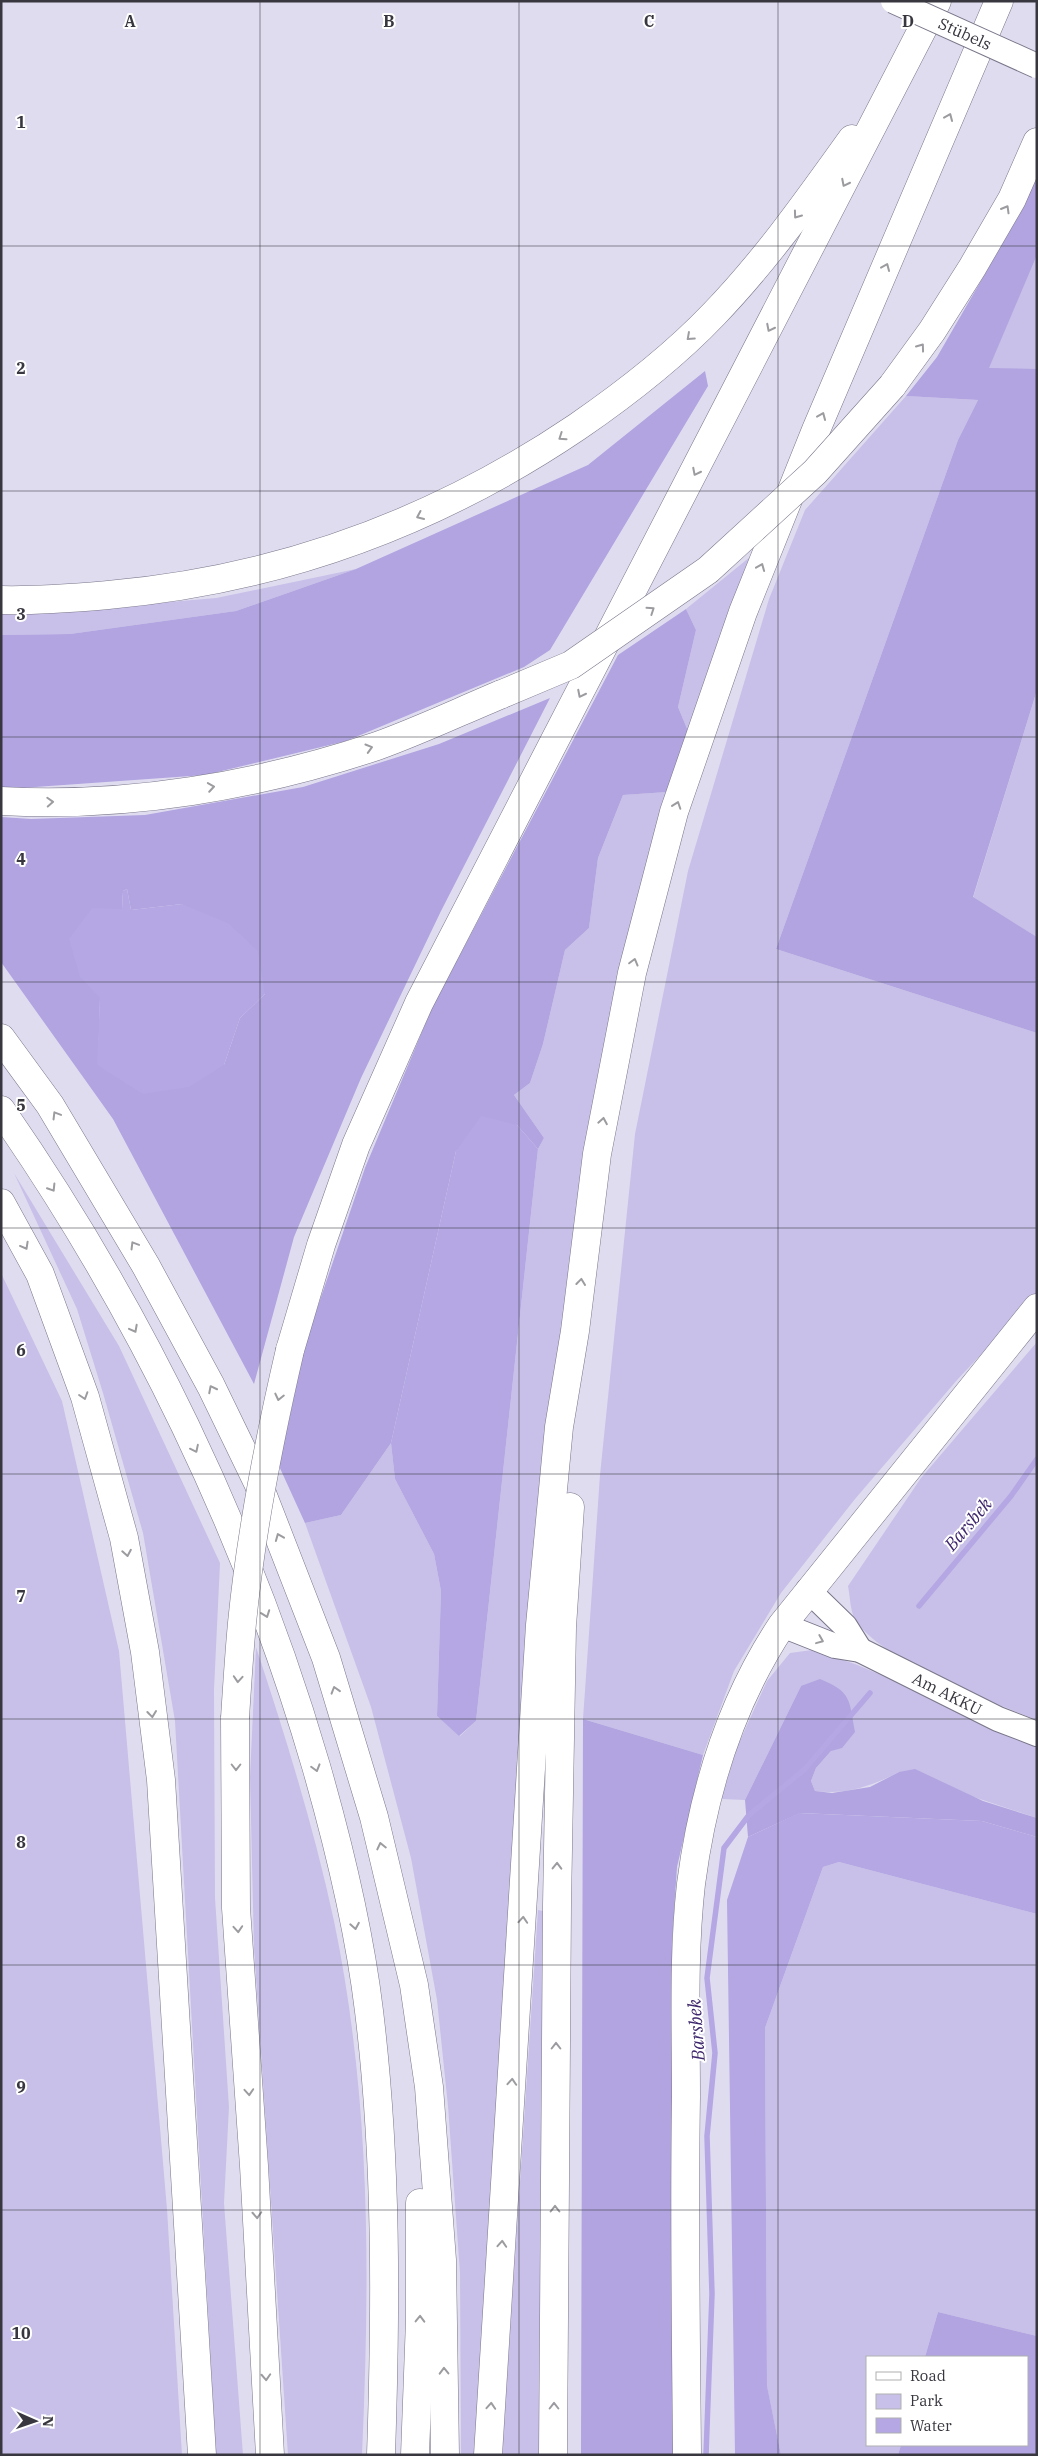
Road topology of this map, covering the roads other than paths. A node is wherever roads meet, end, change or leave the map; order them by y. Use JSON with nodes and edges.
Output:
{"nodes":[{"id":1,"x":893,"y":1,"type":"edge"},
{"id":2,"x":937,"y":1,"type":"edge"},
{"id":3,"x":999,"y":1,"type":"edge"},
{"id":4,"x":907,"y":62,"type":"junction"},
{"id":5,"x":1037,"y":66,"type":"edge"},
{"id":6,"x":1037,"y":142,"type":"edge"},
{"id":7,"x":1,"y":600,"type":"edge"},
{"id":8,"x":1,"y":801,"type":"edge"},
{"id":9,"x":1,"y":1038,"type":"edge"},
{"id":10,"x":1,"y":1110,"type":"edge"},
{"id":11,"x":1,"y":1203,"type":"edge"},
{"id":12,"x":1037,"y":1308,"type":"edge"},
{"id":13,"x":575,"y":1331,"type":"junction"},
{"id":14,"x":808,"y":1590,"type":"junction"},
{"id":15,"x":782,"y":1625,"type":"junction"},
{"id":16,"x":860,"y":1650,"type":"junction"},
{"id":17,"x":1037,"y":1734,"type":"edge"},
{"id":18,"x":391,"y":1893,"type":"junction"},
{"id":19,"x":202,"y":2455,"type":"edge"},
{"id":20,"x":270,"y":2455,"type":"edge"},
{"id":21,"x":381,"y":2455,"type":"edge"},
{"id":22,"x":415,"y":2455,"type":"edge"},
{"id":23,"x":445,"y":2455,"type":"edge"},
{"id":24,"x":488,"y":2455,"type":"edge"},
{"id":25,"x":553,"y":2455,"type":"edge"},
{"id":26,"x":687,"y":2455,"type":"edge"}],
"edges":[{"from":1,"to":5,"type":"street","name":"Stübels","bridge":true},
{"from":2,"to":4,"type":"main road"},
{"from":13,"to":3,"type":"main road","one_way":true},
{"from":4,"to":7,"type":"main road","one_way":true},
{"from":4,"to":20,"type":"main road","one_way":true,"bridge":true},
{"from":8,"to":6,"type":"main road","one_way":true,"bridge":true},
{"from":18,"to":9,"type":"main road","one_way":true},
{"from":10,"to":21,"type":"main road","one_way":true},
{"from":11,"to":19,"type":"main road","one_way":true},
{"from":12,"to":14,"type":"main road"},
{"from":24,"to":13,"type":"main road","one_way":true},
{"from":25,"to":13,"type":"main road","one_way":true},
{"from":14,"to":15,"type":"main road"},
{"from":14,"to":16,"type":"street"},
{"from":15,"to":16,"type":"street","name":"Am AKKU","one_way":true},
{"from":15,"to":26,"type":"main road"},
{"from":16,"to":17,"type":"street","name":"Am AKKU"},
{"from":22,"to":18,"type":"main road","one_way":true},
{"from":23,"to":18,"type":"main road","one_way":true}]}
